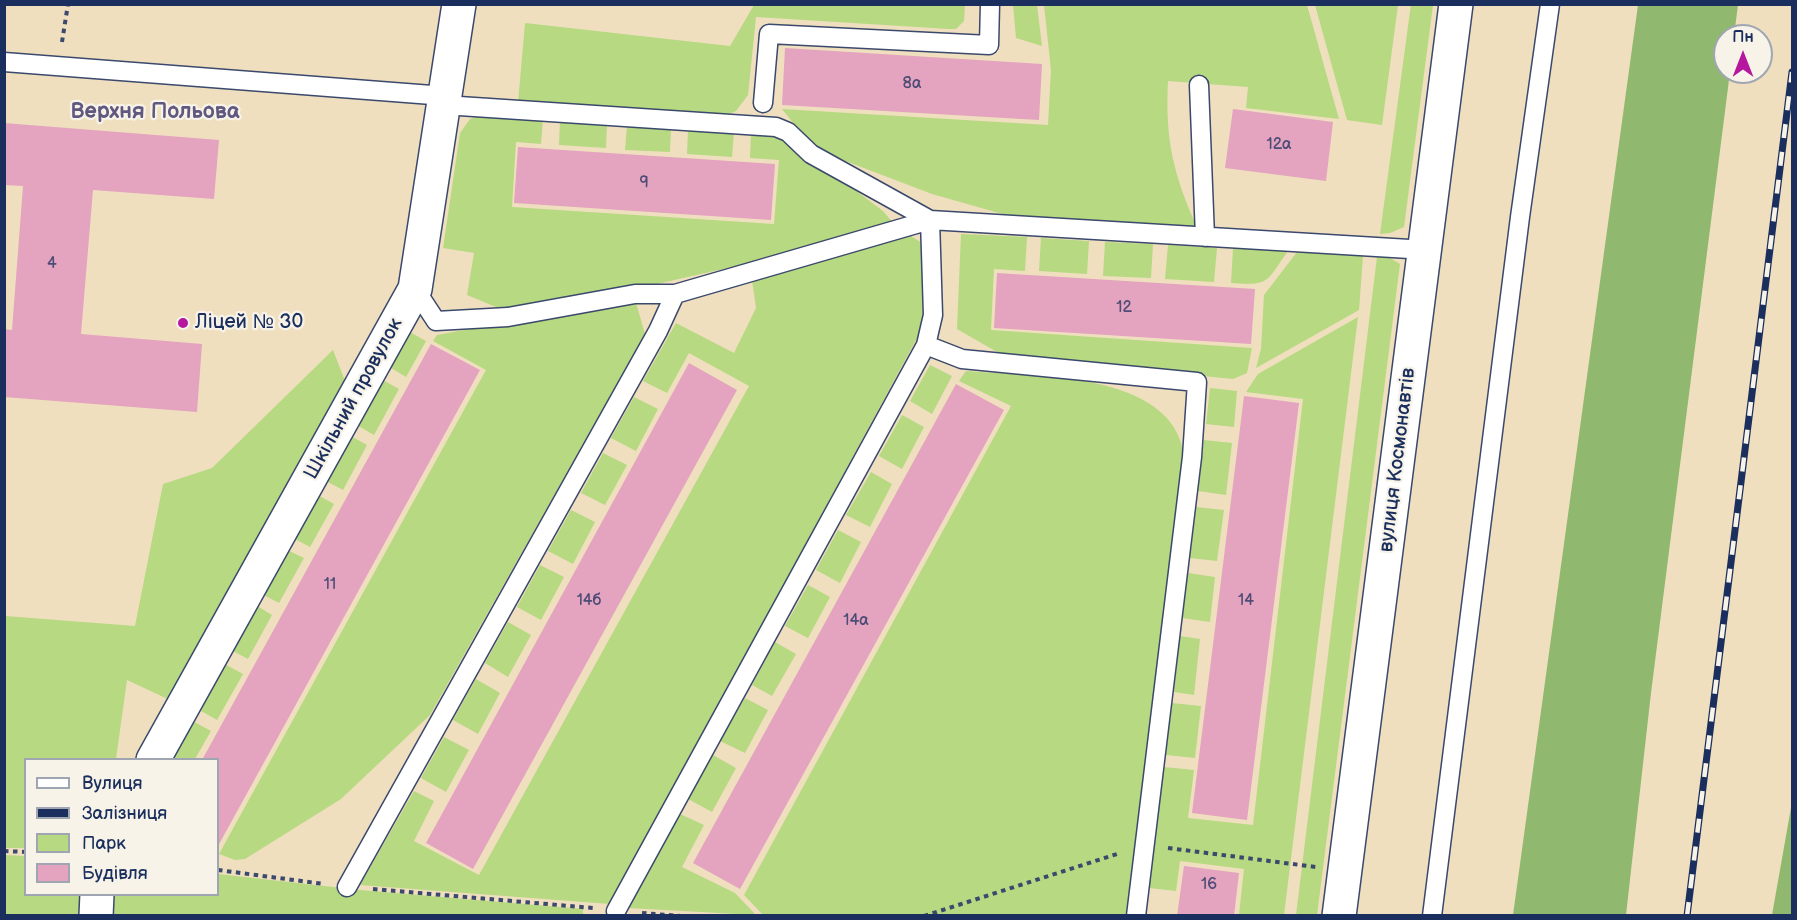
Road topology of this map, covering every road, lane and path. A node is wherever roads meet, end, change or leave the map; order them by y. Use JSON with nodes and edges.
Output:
{"nodes":[{"id":1,"x":68,"y":4,"type":"edge"},
{"id":2,"x":459,"y":4,"type":"edge"},
{"id":3,"x":990,"y":4,"type":"edge"},
{"id":4,"x":1456,"y":4,"type":"edge"},
{"id":5,"x":1550,"y":4,"type":"edge"},
{"id":6,"x":4,"y":62,"type":"edge"},
{"id":7,"x":58,"y":66,"type":"junction"},
{"id":8,"x":1198,"y":85,"type":"dead end"},
{"id":9,"x":445,"y":101,"type":"junction"},
{"id":10,"x":763,"y":103,"type":"dead end"},
{"id":11,"x":930,"y":220,"type":"junction"},
{"id":12,"x":1205,"y":237,"type":"junction"},
{"id":13,"x":1425,"y":250,"type":"junction"},
{"id":14,"x":415,"y":290,"type":"junction"},
{"id":15,"x":675,"y":294,"type":"junction"},
{"id":16,"x":926,"y":345,"type":"junction"},
{"id":17,"x":154,"y":758,"type":"edge"},
{"id":18,"x":1145,"y":845,"type":"junction"},
{"id":19,"x":4,"y":851,"type":"edge"},
{"id":20,"x":24,"y":852,"type":"edge"},
{"id":21,"x":219,"y":870,"type":"edge"},
{"id":22,"x":1345,"y":871,"type":"junction"},
{"id":23,"x":347,"y":887,"type":"junction"},
{"id":24,"x":97,"y":896,"type":"edge"},
{"id":25,"x":616,"y":911,"type":"junction"},
{"id":26,"x":96,"y":915,"type":"edge"},
{"id":27,"x":681,"y":915,"type":"edge"},
{"id":28,"x":924,"y":915,"type":"edge"},
{"id":29,"x":1136,"y":915,"type":"edge"},
{"id":30,"x":1340,"y":915,"type":"edge"},
{"id":31,"x":1432,"y":915,"type":"edge"}],
"edges":[{"from":1,"to":7,"type":"path"},
{"from":2,"to":9,"type":"street","name":"Шкільний провулок"},
{"from":3,"to":10,"type":"lane"},
{"from":4,"to":13,"type":"street","name":"вулиця Космонавтів"},
{"from":5,"to":31,"type":"lane"},
{"from":6,"to":7,"type":"lane"},
{"from":7,"to":9,"type":"lane"},
{"from":8,"to":12,"type":"lane"},
{"from":9,"to":11,"type":"lane"},
{"from":9,"to":14,"type":"street","name":"Шкільний провулок"},
{"from":11,"to":12,"type":"lane"},
{"from":11,"to":15,"type":"lane"},
{"from":11,"to":16,"type":"lane"},
{"from":12,"to":13,"type":"lane"},
{"from":13,"to":22,"type":"street","name":"вулиця Космонавтів"},
{"from":14,"to":15,"type":"lane"},
{"from":14,"to":17,"type":"street","name":"Шкільний провулок"},
{"from":15,"to":23,"type":"lane"},
{"from":16,"to":18,"type":"lane"},
{"from":16,"to":25,"type":"lane"},
{"from":18,"to":22,"type":"path"},
{"from":18,"to":28,"type":"path"},
{"from":18,"to":29,"type":"lane"},
{"from":19,"to":20,"type":"path"},
{"from":21,"to":23,"type":"path"},
{"from":22,"to":30,"type":"street","name":"вулиця Космонавтів"},
{"from":23,"to":25,"type":"path"},
{"from":24,"to":26,"type":"street"},
{"from":25,"to":27,"type":"path"}]}
